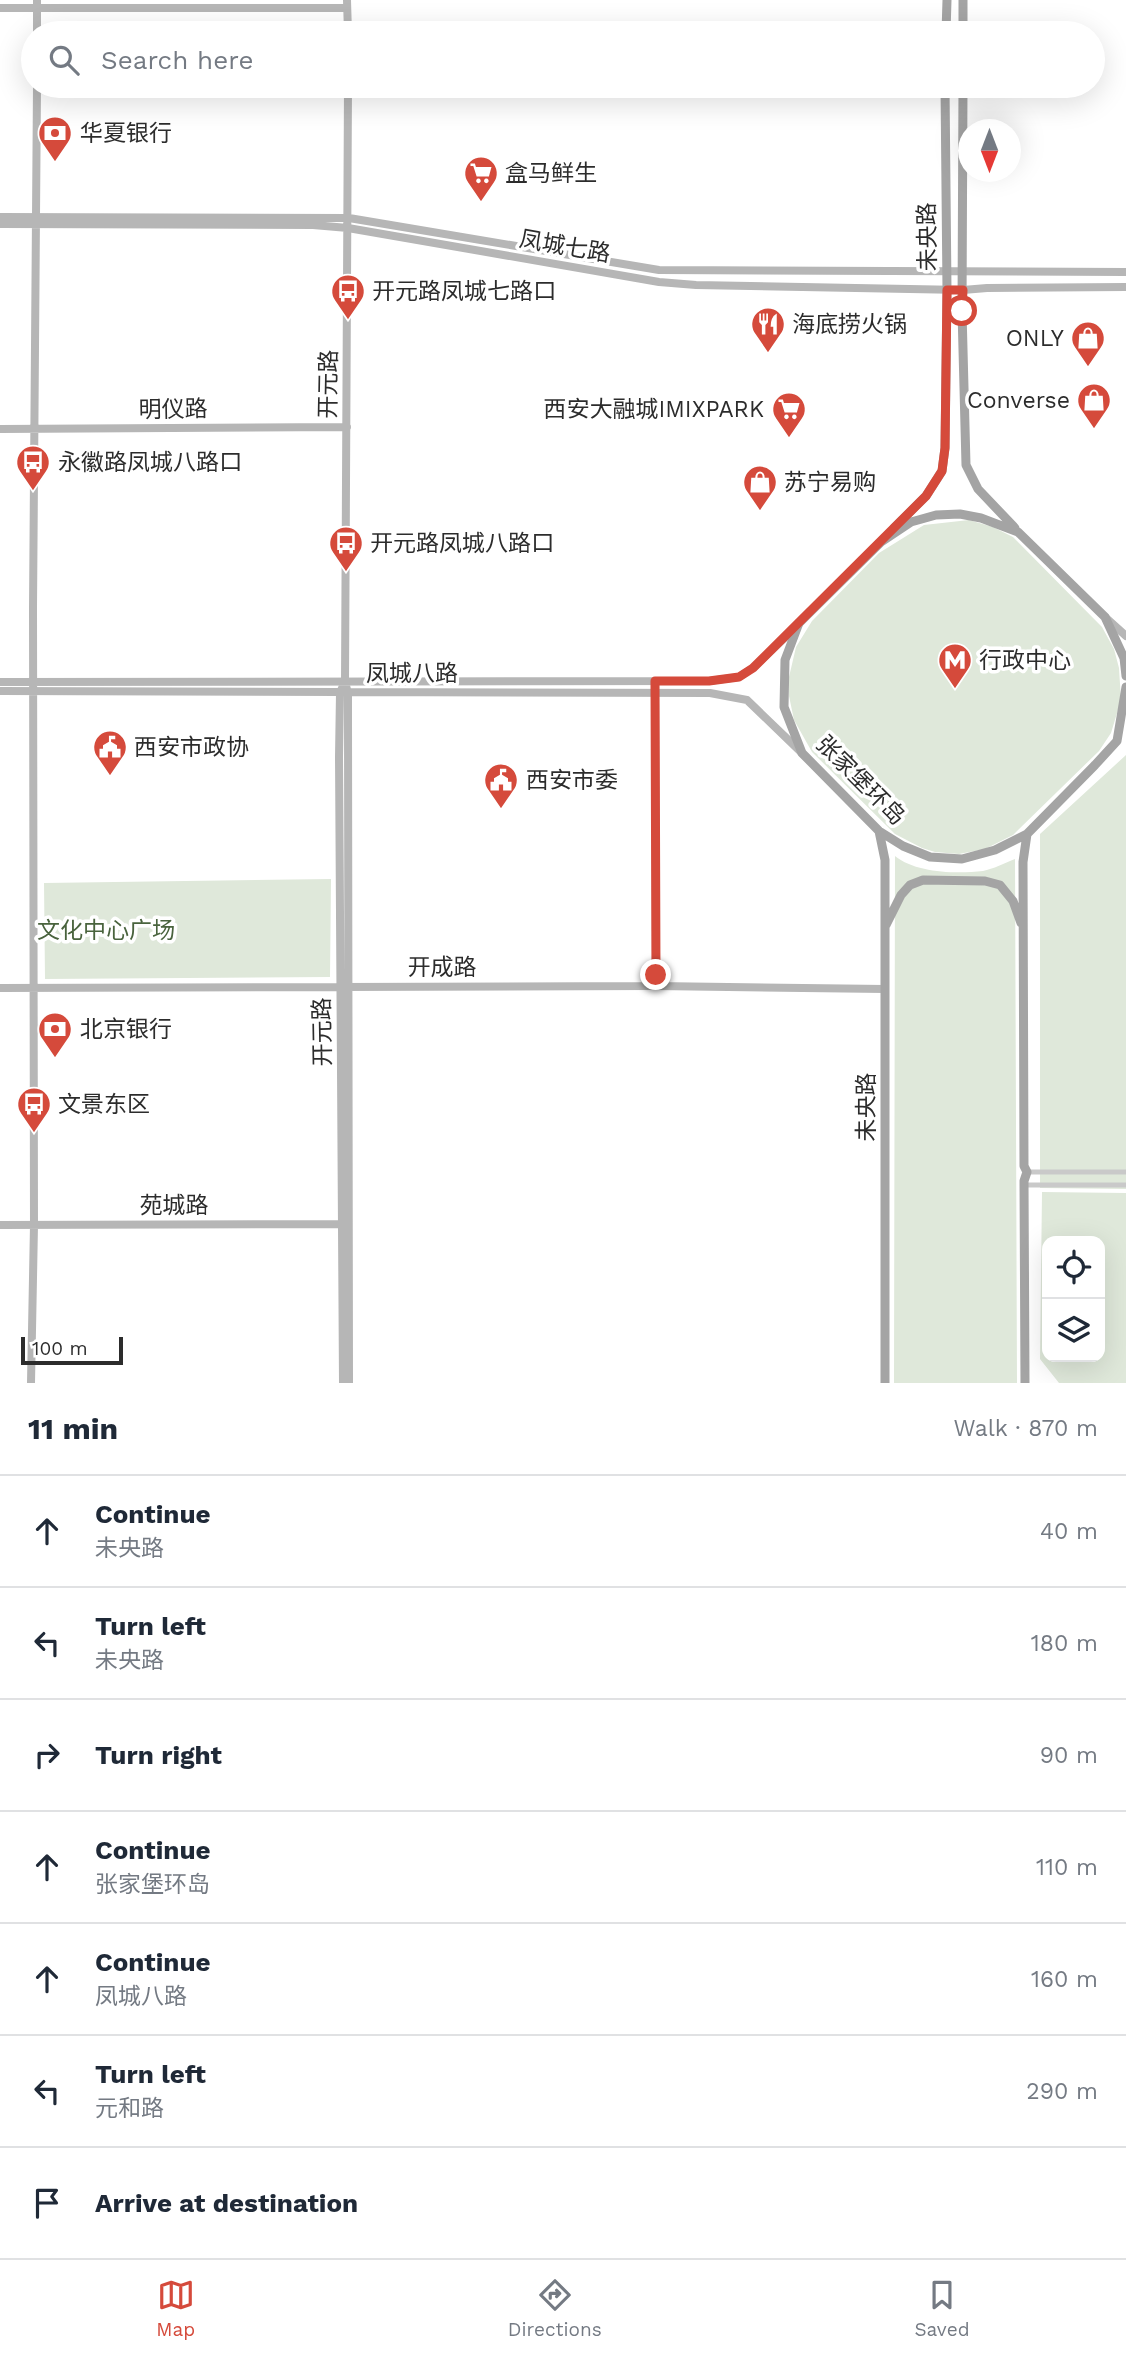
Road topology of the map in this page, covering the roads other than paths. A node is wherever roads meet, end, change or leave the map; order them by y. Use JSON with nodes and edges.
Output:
{"nodes":[{"id":1,"x":947,"y":0,"type":"edge"},
{"id":2,"x":963,"y":0,"type":"edge"},
{"id":3,"x":37,"y":4,"type":"edge"},
{"id":4,"x":347,"y":4,"type":"edge"},
{"id":5,"x":0,"y":8,"type":"edge"},
{"id":6,"x":946,"y":21,"type":"edge"},
{"id":7,"x":963,"y":21,"type":"edge"},
{"id":8,"x":37,"y":98,"type":"edge"},
{"id":9,"x":348,"y":98,"type":"edge"},
{"id":10,"x":946,"y":98,"type":"edge"},
{"id":11,"x":962,"y":98,"type":"edge"},
{"id":12,"x":0,"y":217,"type":"edge"},
{"id":13,"x":349,"y":218,"type":"junction"},
{"id":14,"x":36,"y":221,"type":"junction"},
{"id":15,"x":0,"y":224,"type":"edge"},
{"id":16,"x":348,"y":228,"type":"junction"},
{"id":17,"x":946,"y":270,"type":"junction"},
{"id":18,"x":963,"y":270,"type":"junction"},
{"id":19,"x":1126,"y":272,"type":"edge"},
{"id":20,"x":1126,"y":287,"type":"edge"},
{"id":21,"x":947,"y":290,"type":"junction"},
{"id":22,"x":963,"y":290,"type":"junction"},
{"id":23,"x":346,"y":426,"type":"junction"},
{"id":24,"x":0,"y":429,"type":"edge"},
{"id":25,"x":33,"y":429,"type":"junction"},
{"id":26,"x":1018,"y":532,"type":"junction"},
{"id":27,"x":881,"y":542,"type":"junction"},
{"id":28,"x":1105,"y":617,"type":"junction"},
{"id":29,"x":799,"y":623,"type":"junction"},
{"id":30,"x":1126,"y":636,"type":"edge"},
{"id":31,"x":1126,"y":676,"type":"edge"},
{"id":32,"x":655,"y":681,"type":"junction"},
{"id":33,"x":0,"y":682,"type":"edge"},
{"id":34,"x":345,"y":682,"type":"junction"},
{"id":35,"x":34,"y":687,"type":"junction"},
{"id":36,"x":1126,"y":687,"type":"edge"},
{"id":37,"x":0,"y":691,"type":"edge"},
{"id":38,"x":655,"y":691,"type":"junction"},
{"id":39,"x":344,"y":693,"type":"junction"},
{"id":40,"x":1126,"y":732,"type":"edge"},
{"id":41,"x":1117,"y":741,"type":"junction"},
{"id":42,"x":802,"y":753,"type":"junction"},
{"id":43,"x":878,"y":831,"type":"junction"},
{"id":44,"x":1027,"y":834,"type":"junction"},
{"id":45,"x":885,"y":927,"type":"junction"},
{"id":46,"x":1023,"y":931,"type":"junction"},
{"id":47,"x":656,"y":986,"type":"junction"},
{"id":48,"x":345,"y":987,"type":"junction"},
{"id":49,"x":0,"y":988,"type":"edge"},
{"id":50,"x":34,"y":988,"type":"junction"},
{"id":51,"x":885,"y":989,"type":"junction"},
{"id":52,"x":1027,"y":1172,"type":"junction"},
{"id":53,"x":1126,"y":1172,"type":"edge"},
{"id":54,"x":1024,"y":1185,"type":"junction"},
{"id":55,"x":1126,"y":1185,"type":"edge"},
{"id":56,"x":345,"y":1224,"type":"junction"},
{"id":57,"x":0,"y":1225,"type":"edge"},
{"id":58,"x":34,"y":1225,"type":"junction"},
{"id":59,"x":883,"y":1380,"type":"edge"},
{"id":60,"x":1027,"y":1381,"type":"edge"},
{"id":61,"x":31,"y":1383,"type":"edge"},
{"id":62,"x":343,"y":1383,"type":"edge"},
{"id":63,"x":349,"y":1383,"type":"edge"}],
"edges":[{"from":1,"to":6,"type":"main road"},
{"from":2,"to":7,"type":"main road"},
{"from":3,"to":4,"type":"street"},
{"from":3,"to":5,"type":"street"},
{"from":8,"to":14,"type":"street"},
{"from":9,"to":13,"type":"street","name":"开元路"},
{"from":10,"to":17,"type":"main road","name":"未央路"},
{"from":11,"to":18,"type":"main road","name":"未央路"},
{"from":12,"to":14,"type":"street","name":"凤城七路"},
{"from":13,"to":14,"type":"street","name":"凤城七路"},
{"from":13,"to":16,"type":"street","name":"开元路"},
{"from":13,"to":17,"type":"street","name":"凤城七路"},
{"from":14,"to":15,"type":"street","name":"凤城七路"},
{"from":14,"to":16,"type":"street","name":"凤城七路"},
{"from":14,"to":25,"type":"street"},
{"from":16,"to":21,"type":"street","name":"凤城七路"},
{"from":16,"to":23,"type":"street","name":"开元路"},
{"from":17,"to":18,"type":"street","name":"凤城七路"},
{"from":17,"to":21,"type":"main road","name":"未央路"},
{"from":18,"to":19,"type":"street","name":"凤城七路"},
{"from":18,"to":22,"type":"main road","name":"未央路"},
{"from":20,"to":22,"type":"street","name":"凤城七路"},
{"from":21,"to":22,"type":"street","name":"凤城七路"},
{"from":21,"to":27,"type":"main road","name":"未央路"},
{"from":22,"to":26,"type":"main road","name":"未央路"},
{"from":23,"to":25,"type":"street","name":"明仪路"},
{"from":23,"to":34,"type":"street","name":"开元路"},
{"from":24,"to":25,"type":"street","name":"明仪路"},
{"from":25,"to":35,"type":"street"},
{"from":26,"to":27,"type":"main road","name":"张家堡环岛"},
{"from":26,"to":28,"type":"main road","name":"张家堡环岛"},
{"from":27,"to":29,"type":"main road","name":"张家堡环岛"},
{"from":28,"to":30,"type":"street"},
{"from":28,"to":31,"type":"main road","name":"张家堡环岛"},
{"from":29,"to":32,"type":"street","name":"凤城八路"},
{"from":29,"to":42,"type":"main road","name":"张家堡环岛"},
{"from":32,"to":34,"type":"street","name":"凤城八路"},
{"from":32,"to":38,"type":"street"},
{"from":33,"to":35,"type":"street","name":"凤城八路"},
{"from":34,"to":35,"type":"street","name":"凤城八路"},
{"from":34,"to":39,"type":"street","name":"开元路"},
{"from":35,"to":37,"type":"street","name":"凤城八路"},
{"from":35,"to":39,"type":"street","name":"凤城八路"},
{"from":35,"to":50,"type":"street"},
{"from":36,"to":41,"type":"main road"},
{"from":38,"to":39,"type":"street","name":"凤城八路"},
{"from":38,"to":42,"type":"street","name":"凤城八路"},
{"from":38,"to":47,"type":"street"},
{"from":39,"to":48,"type":"street","name":"开元路"},
{"from":40,"to":41,"type":"street"},
{"from":41,"to":44,"type":"main road","name":"张家堡环岛"},
{"from":42,"to":43,"type":"main road","name":"张家堡环岛"},
{"from":43,"to":44,"type":"main road","name":"张家堡环岛"},
{"from":43,"to":45,"type":"main road","name":"未央路"},
{"from":44,"to":46,"type":"main road"},
{"from":45,"to":46,"type":"main road"},
{"from":45,"to":51,"type":"main road","name":"未央路"},
{"from":46,"to":52,"type":"main road"},
{"from":47,"to":48,"type":"street","name":"开成路"},
{"from":47,"to":51,"type":"street","name":"开成路"},
{"from":48,"to":50,"type":"street","name":"开成路"},
{"from":48,"to":56,"type":"street","name":"开元路"},
{"from":49,"to":50,"type":"street","name":"开成路"},
{"from":50,"to":58,"type":"street"},
{"from":51,"to":59,"type":"main road","name":"未央路"},
{"from":52,"to":53,"type":"street"},
{"from":52,"to":54,"type":"main road"},
{"from":54,"to":55,"type":"street"},
{"from":54,"to":60,"type":"main road"},
{"from":56,"to":58,"type":"street","name":"苑城路"},
{"from":56,"to":62,"type":"street","name":"开元路"},
{"from":56,"to":63,"type":"street","name":"开元路"},
{"from":57,"to":58,"type":"street","name":"苑城路"},
{"from":58,"to":61,"type":"street"}]}
